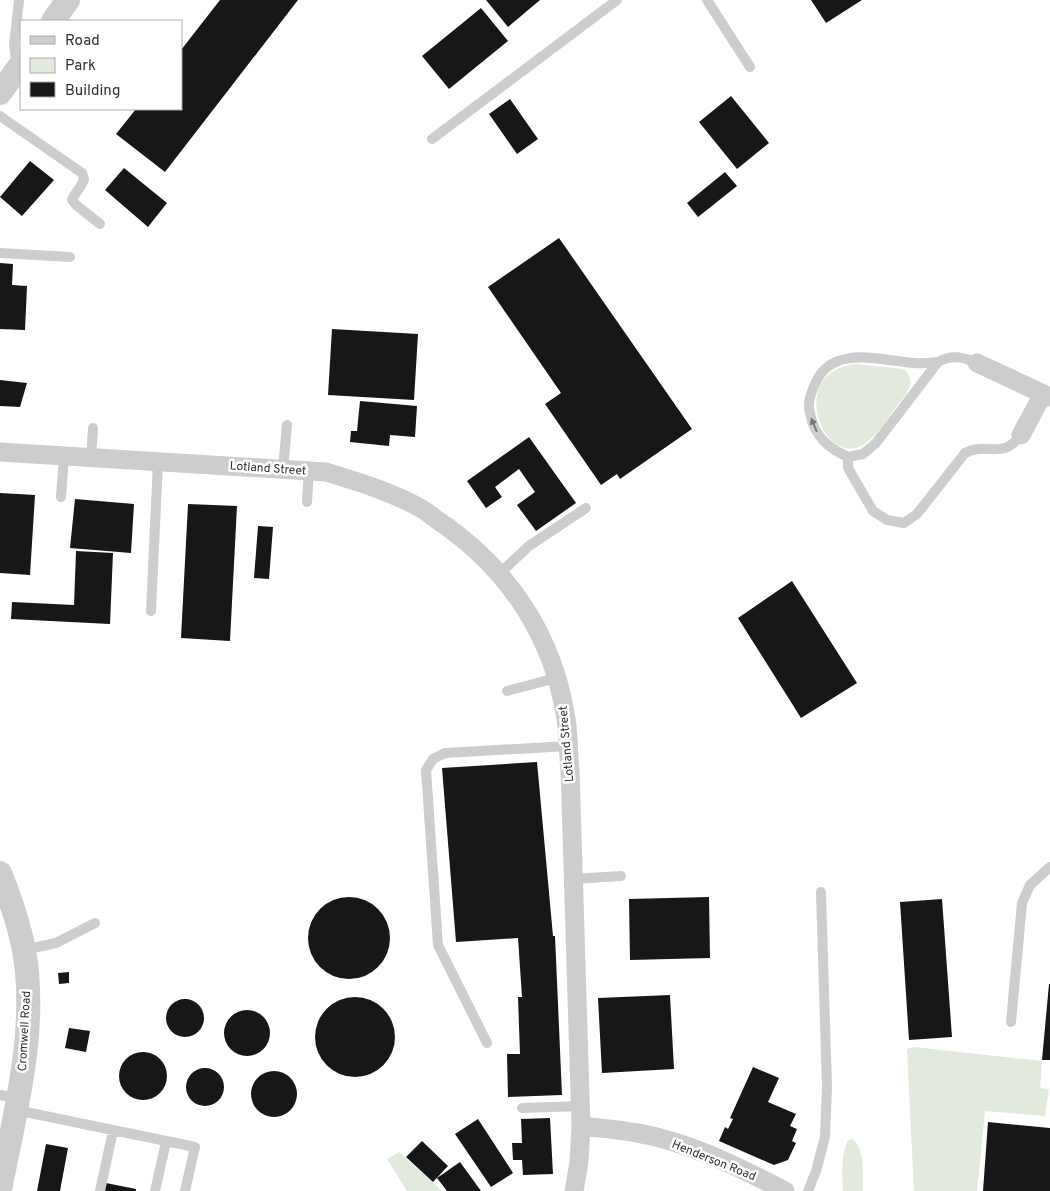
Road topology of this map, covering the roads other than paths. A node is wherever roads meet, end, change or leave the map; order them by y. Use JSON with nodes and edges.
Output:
{"nodes":[{"id":1,"x":19,"y":0,"type":"edge"},
{"id":2,"x":68,"y":0,"type":"edge"},
{"id":3,"x":616,"y":0,"type":"edge"},
{"id":4,"x":707,"y":0,"type":"edge"},
{"id":5,"x":54,"y":20,"type":"edge"},
{"id":6,"x":19,"y":67,"type":"edge"},
{"id":7,"x":750,"y":67,"type":"dead end"},
{"id":8,"x":0,"y":93,"type":"edge"},
{"id":9,"x":0,"y":116,"type":"edge"},
{"id":10,"x":432,"y":139,"type":"dead end"},
{"id":11,"x":100,"y":224,"type":"dead end"},
{"id":12,"x":0,"y":253,"type":"edge"},
{"id":13,"x":70,"y":257,"type":"dead end"},
{"id":14,"x":938,"y":362,"type":"junction"},
{"id":15,"x":977,"y":363,"type":"joint"},
{"id":16,"x":1046,"y":396,"type":"edge"},
{"id":17,"x":287,"y":425,"type":"dead end"},
{"id":18,"x":93,"y":428,"type":"dead end"},
{"id":19,"x":1021,"y":435,"type":"joint"},
{"id":20,"x":0,"y":452,"type":"edge"},
{"id":21,"x":64,"y":456,"type":"junction"},
{"id":22,"x":848,"y":457,"type":"junction"},
{"id":23,"x":91,"y":458,"type":"junction"},
{"id":24,"x":158,"y":462,"type":"junction"},
{"id":25,"x":283,"y":469,"type":"junction"},
{"id":26,"x":309,"y":471,"type":"junction"},
{"id":27,"x":61,"y":496,"type":"dead end"},
{"id":28,"x":307,"y":502,"type":"dead end"},
{"id":29,"x":586,"y":508,"type":"dead end"},
{"id":30,"x":500,"y":573,"type":"junction"},
{"id":31,"x":151,"y":611,"type":"dead end"},
{"id":32,"x":556,"y":678,"type":"junction"},
{"id":33,"x":507,"y":691,"type":"dead end"},
{"id":34,"x":568,"y":746,"type":"junction"},
{"id":35,"x":1050,"y":868,"type":"edge"},
{"id":36,"x":0,"y":873,"type":"edge"},
{"id":37,"x":621,"y":876,"type":"dead end"},
{"id":38,"x":574,"y":879,"type":"junction"},
{"id":39,"x":821,"y":892,"type":"dead end"},
{"id":40,"x":95,"y":923,"type":"dead end"},
{"id":41,"x":24,"y":950,"type":"junction"},
{"id":42,"x":1011,"y":1022,"type":"dead end"},
{"id":43,"x":487,"y":1043,"type":"dead end"},
{"id":44,"x":11,"y":1101,"type":"edge"},
{"id":45,"x":581,"y":1106,"type":"junction"},
{"id":46,"x":522,"y":1108,"type":"dead end"},
{"id":47,"x":581,"y":1126,"type":"junction"},
{"id":48,"x":113,"y":1131,"type":"junction"},
{"id":49,"x":166,"y":1142,"type":"junction"},
{"id":50,"x":0,"y":1190,"type":"edge"},
{"id":51,"x":100,"y":1191,"type":"edge"},
{"id":52,"x":156,"y":1191,"type":"edge"},
{"id":53,"x":185,"y":1191,"type":"edge"},
{"id":54,"x":574,"y":1191,"type":"edge"},
{"id":55,"x":785,"y":1191,"type":"edge"},
{"id":56,"x":808,"y":1191,"type":"edge"}],
"edges":[{"from":1,"to":6,"type":"lane"},
{"from":2,"to":5,"type":"street"},
{"from":3,"to":10,"type":"lane"},
{"from":4,"to":7,"type":"lane"},
{"from":6,"to":8,"type":"street"},
{"from":9,"to":11,"type":"lane"},
{"from":12,"to":13,"type":"lane"},
{"from":14,"to":15,"type":"lane"},
{"from":14,"to":22,"type":"lane"},
{"from":22,"to":14,"type":"lane","one_way":true},
{"from":15,"to":16,"type":"street"},
{"from":16,"to":19,"type":"street"},
{"from":17,"to":25,"type":"lane"},
{"from":18,"to":23,"type":"lane"},
{"from":19,"to":22,"type":"lane"},
{"from":20,"to":21,"type":"street","name":"Lotland Street"},
{"from":21,"to":23,"type":"street","name":"Lotland Street"},
{"from":21,"to":27,"type":"lane"},
{"from":23,"to":24,"type":"street","name":"Lotland Street"},
{"from":24,"to":25,"type":"street","name":"Lotland Street"},
{"from":24,"to":31,"type":"lane"},
{"from":25,"to":26,"type":"street","name":"Lotland Street"},
{"from":26,"to":28,"type":"lane"},
{"from":26,"to":30,"type":"street","name":"Lotland Street"},
{"from":29,"to":30,"type":"lane"},
{"from":30,"to":32,"type":"street","name":"Lotland Street"},
{"from":32,"to":33,"type":"lane"},
{"from":32,"to":34,"type":"street","name":"Lotland Street"},
{"from":34,"to":38,"type":"street","name":"Lotland Street"},
{"from":34,"to":43,"type":"lane"},
{"from":35,"to":42,"type":"lane"},
{"from":36,"to":41,"type":"street","name":"Cromwell Road"},
{"from":37,"to":38,"type":"lane"},
{"from":38,"to":45,"type":"street","name":"Lotland Street"},
{"from":39,"to":56,"type":"lane"},
{"from":40,"to":41,"type":"lane"},
{"from":41,"to":44,"type":"street","name":"Cromwell Road"},
{"from":44,"to":48,"type":"lane"},
{"from":44,"to":50,"type":"street","name":"Cromwell Road"},
{"from":45,"to":46,"type":"lane"},
{"from":45,"to":47,"type":"street","name":"Lotland Street"},
{"from":47,"to":54,"type":"street","name":"Lotland Street"},
{"from":47,"to":55,"type":"street","name":"Henderson Road"},
{"from":48,"to":49,"type":"lane"},
{"from":48,"to":51,"type":"lane"},
{"from":49,"to":52,"type":"lane"},
{"from":49,"to":53,"type":"lane"}]}
